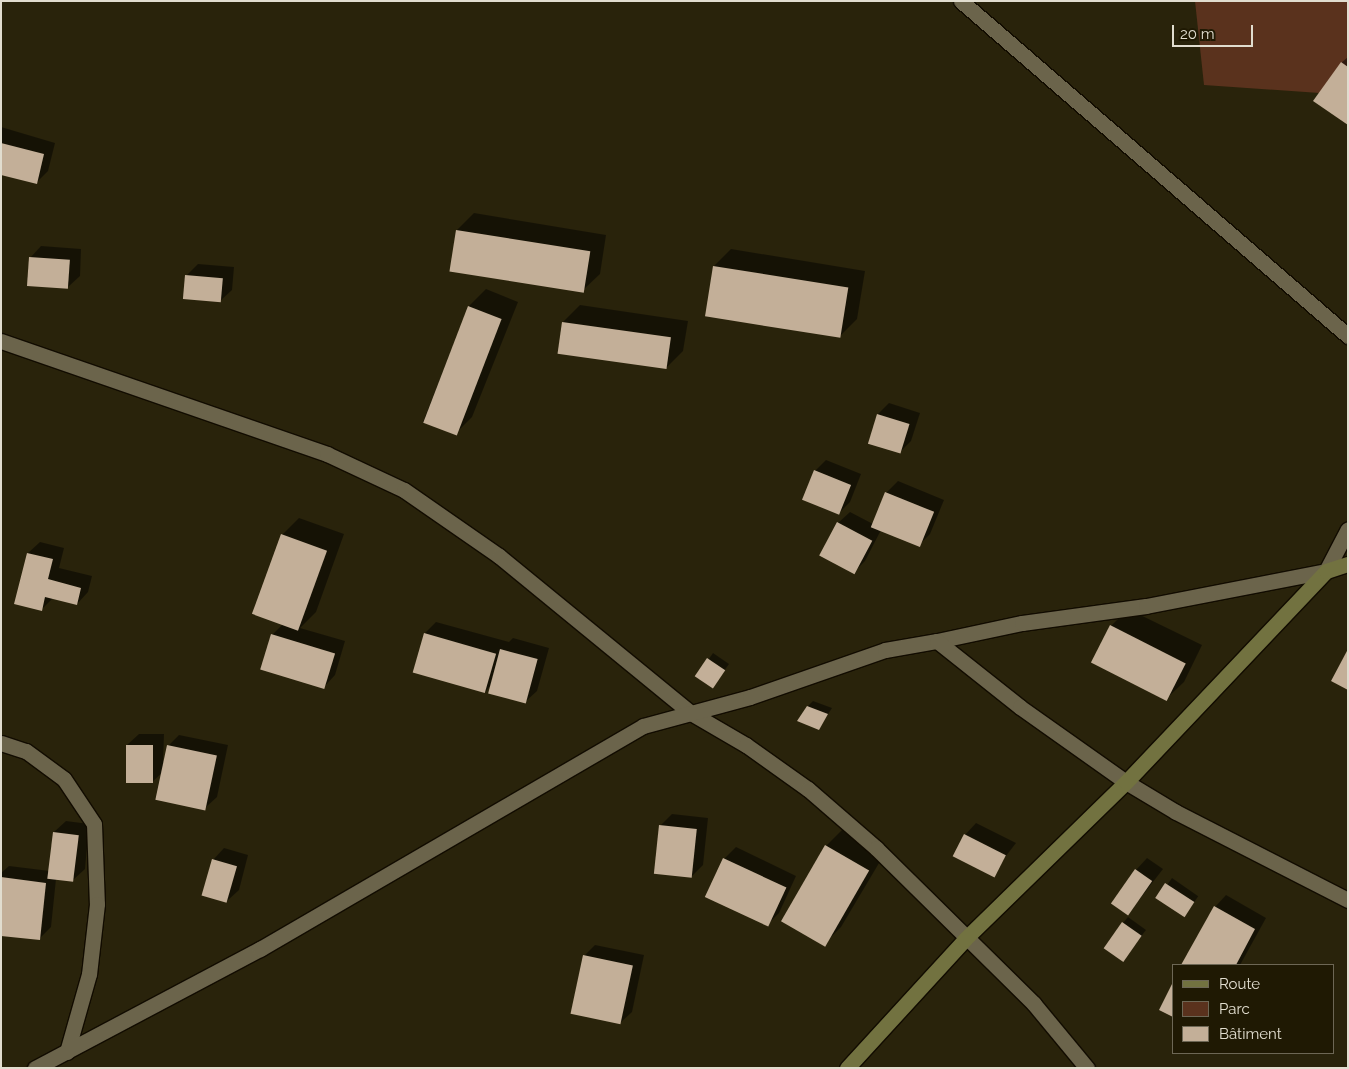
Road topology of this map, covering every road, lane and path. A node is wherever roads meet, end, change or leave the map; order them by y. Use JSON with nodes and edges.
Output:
{"nodes":[{"id":1,"x":961,"y":1,"type":"edge"},
{"id":2,"x":1348,"y":336,"type":"edge"},
{"id":3,"x":1,"y":341,"type":"edge"},
{"id":4,"x":1348,"y":529,"type":"edge"},
{"id":5,"x":1348,"y":564,"type":"edge"},
{"id":6,"x":1326,"y":571,"type":"junction"},
{"id":7,"x":937,"y":641,"type":"junction"},
{"id":8,"x":690,"y":713,"type":"junction"},
{"id":9,"x":1,"y":743,"type":"edge"},
{"id":10,"x":1126,"y":782,"type":"junction"},
{"id":11,"x":1348,"y":900,"type":"edge"},
{"id":12,"x":965,"y":939,"type":"junction"},
{"id":13,"x":67,"y":1052,"type":"junction"},
{"id":14,"x":35,"y":1068,"type":"edge"},
{"id":15,"x":847,"y":1068,"type":"edge"},
{"id":16,"x":1087,"y":1068,"type":"edge"}],
"edges":[{"from":1,"to":2,"type":"street"},
{"from":3,"to":8,"type":"street"},
{"from":4,"to":6,"type":"street"},
{"from":5,"to":6,"type":"street"},
{"from":6,"to":7,"type":"street"},
{"from":6,"to":10,"type":"street"},
{"from":7,"to":8,"type":"street"},
{"from":7,"to":10,"type":"street"},
{"from":8,"to":12,"type":"street"},
{"from":8,"to":13,"type":"street"},
{"from":9,"to":13,"type":"street"},
{"from":10,"to":11,"type":"street"},
{"from":10,"to":12,"type":"street"},
{"from":12,"to":15,"type":"street"},
{"from":12,"to":16,"type":"street"},
{"from":13,"to":14,"type":"street"}]}
